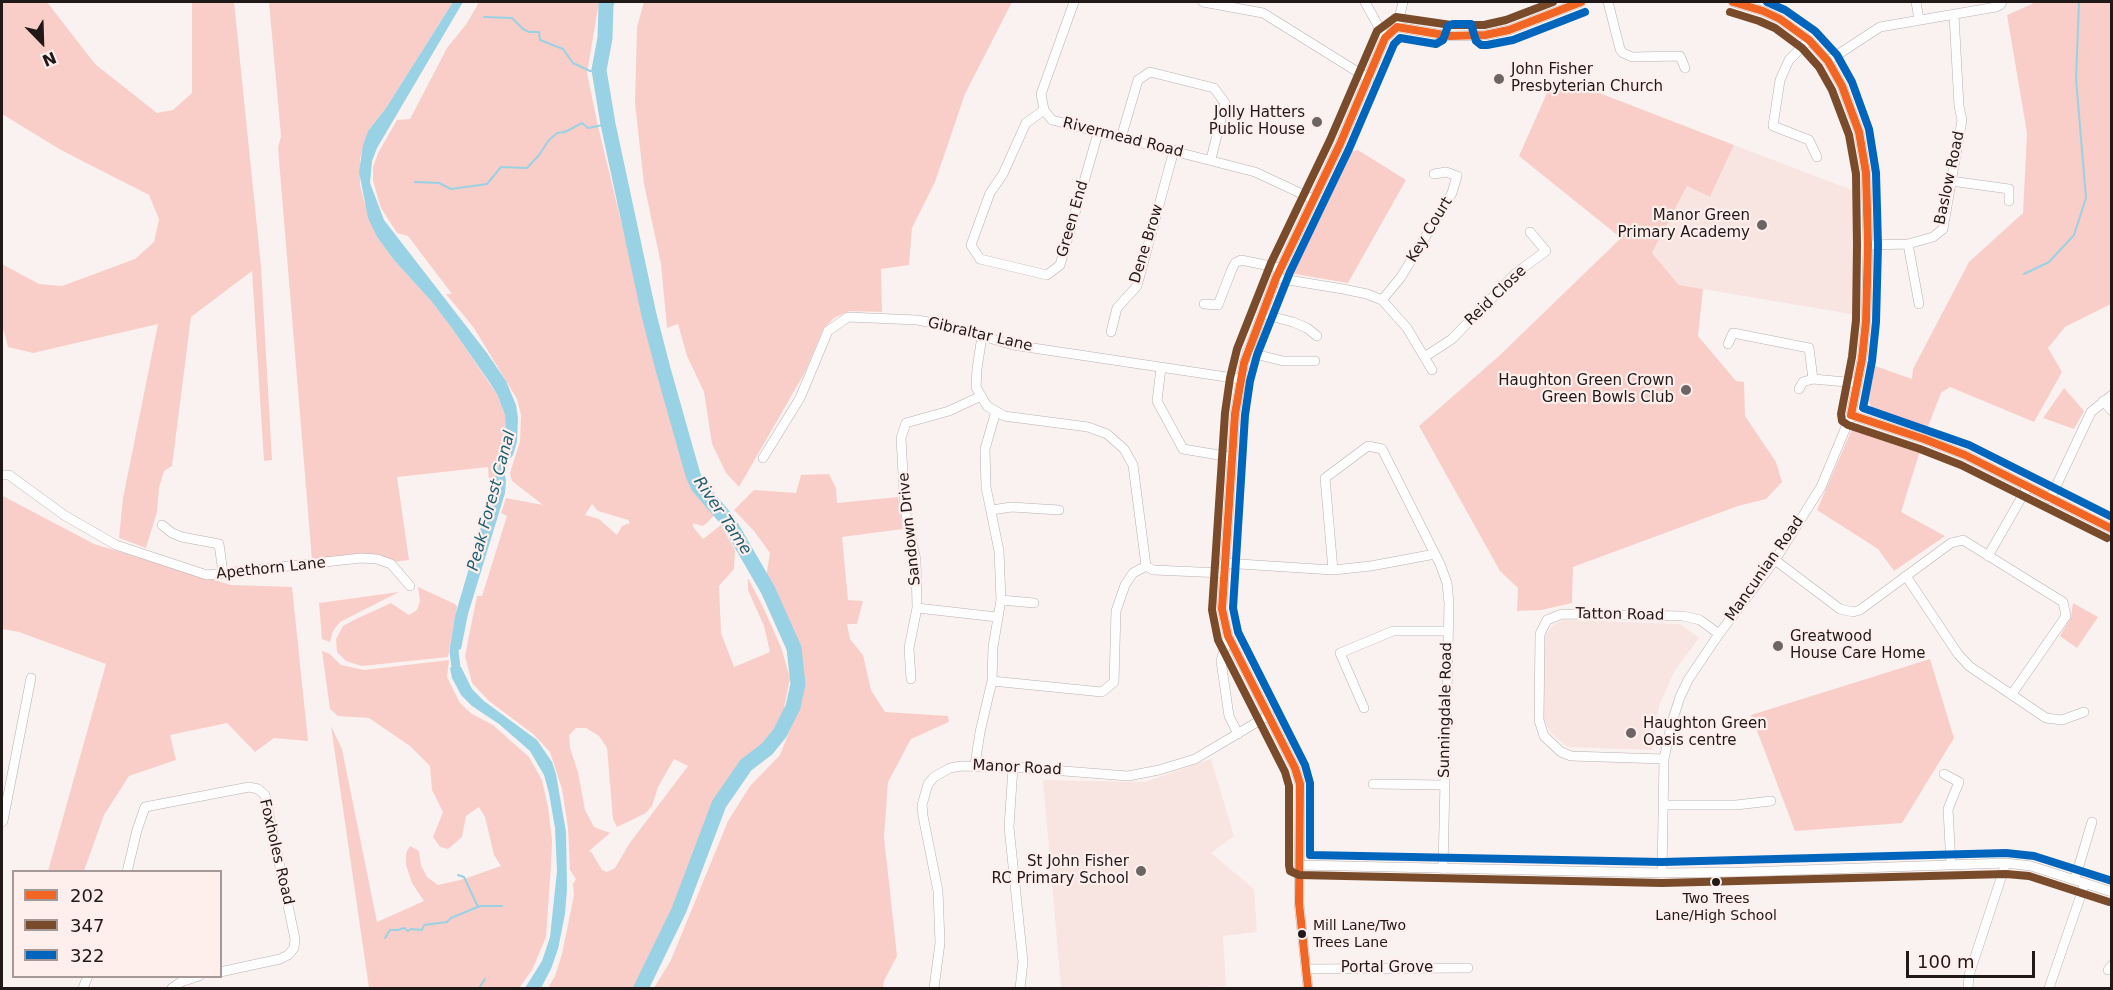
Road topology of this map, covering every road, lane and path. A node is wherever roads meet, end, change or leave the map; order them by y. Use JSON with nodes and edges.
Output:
{"nodes":[{"id":1,"x":1074,"y":2,"type":"edge"},
{"id":2,"x":1203,"y":2,"type":"edge"},
{"id":3,"x":1263,"y":2,"type":"edge"},
{"id":4,"x":1365,"y":2,"type":"edge"},
{"id":5,"x":1403,"y":2,"type":"edge"},
{"id":6,"x":1581,"y":2,"type":"edge"},
{"id":7,"x":1608,"y":2,"type":"edge"},
{"id":8,"x":1733,"y":2,"type":"edge"},
{"id":9,"x":1916,"y":2,"type":"edge"},
{"id":10,"x":2002,"y":2,"type":"edge"},
{"id":11,"x":1561,"y":5,"type":"edge"},
{"id":12,"x":1263,"y":13,"type":"junction"},
{"id":13,"x":1954,"y":15,"type":"junction"},
{"id":14,"x":1919,"y":19,"type":"junction"},
{"id":15,"x":1397,"y":27,"type":"junction"},
{"id":16,"x":1385,"y":38,"type":"junction"},
{"id":17,"x":1809,"y":40,"type":"junction"},
{"id":18,"x":1828,"y":61,"type":"junction"},
{"id":19,"x":1685,"y":68,"type":"dead end"},
{"id":20,"x":1369,"y":79,"type":"junction"},
{"id":21,"x":1044,"y":110,"type":"junction"},
{"id":22,"x":1098,"y":133,"type":"junction"},
{"id":23,"x":1121,"y":138,"type":"junction"},
{"id":24,"x":1174,"y":150,"type":"junction"},
{"id":25,"x":1817,"y":157,"type":"dead end"},
{"id":26,"x":1211,"y":159,"type":"junction"},
{"id":27,"x":1434,"y":174,"type":"dead end"},
{"id":28,"x":1951,"y":181,"type":"junction"},
{"id":29,"x":1313,"y":198,"type":"junction"},
{"id":30,"x":2009,"y":201,"type":"dead end"},
{"id":31,"x":1530,"y":232,"type":"dead end"},
{"id":32,"x":1908,"y":244,"type":"junction"},
{"id":33,"x":1868,"y":245,"type":"junction"},
{"id":34,"x":1280,"y":268,"type":"junction"},
{"id":35,"x":1276,"y":278,"type":"junction"},
{"id":36,"x":1382,"y":300,"type":"junction"},
{"id":37,"x":1204,"y":303,"type":"dead end"},
{"id":38,"x":1919,"y":304,"type":"dead end"},
{"id":39,"x":1262,"y":314,"type":"junction"},
{"id":40,"x":1111,"y":332,"type":"dead end"},
{"id":41,"x":982,"y":336,"type":"junction"},
{"id":42,"x":1317,"y":336,"type":"dead end"},
{"id":43,"x":1728,"y":344,"type":"dead end"},
{"id":44,"x":1247,"y":352,"type":"junction"},
{"id":45,"x":1426,"y":356,"type":"junction"},
{"id":46,"x":1315,"y":361,"type":"dead end"},
{"id":47,"x":1161,"y":368,"type":"junction"},
{"id":48,"x":1432,"y":370,"type":"dead end"},
{"id":49,"x":1240,"y":379,"type":"junction"},
{"id":50,"x":1813,"y":379,"type":"junction"},
{"id":51,"x":1857,"y":383,"type":"junction"},
{"id":52,"x":1799,"y":389,"type":"dead end"},
{"id":53,"x":2112,"y":395,"type":"edge"},
{"id":54,"x":981,"y":396,"type":"junction"},
{"id":55,"x":2103,"y":401,"type":"junction"},
{"id":56,"x":996,"y":411,"type":"junction"},
{"id":57,"x":2112,"y":411,"type":"edge"},
{"id":58,"x":1851,"y":415,"type":"junction"},
{"id":59,"x":1232,"y":456,"type":"junction"},
{"id":60,"x":763,"y":458,"type":"dead end"},
{"id":61,"x":2,"y":475,"type":"edge"},
{"id":62,"x":2027,"y":488,"type":"junction"},
{"id":63,"x":2050,"y":499,"type":"junction"},
{"id":64,"x":992,"y":510,"type":"junction"},
{"id":65,"x":1059,"y":510,"type":"dead end"},
{"id":66,"x":162,"y":525,"type":"dead end"},
{"id":67,"x":2112,"y":530,"type":"edge"},
{"id":68,"x":1435,"y":554,"type":"junction"},
{"id":69,"x":1988,"y":556,"type":"junction"},
{"id":70,"x":1775,"y":560,"type":"junction"},
{"id":71,"x":1146,"y":566,"type":"junction"},
{"id":72,"x":1223,"y":568,"type":"junction"},
{"id":73,"x":1333,"y":570,"type":"junction"},
{"id":74,"x":223,"y":573,"type":"junction"},
{"id":75,"x":1906,"y":576,"type":"junction"},
{"id":76,"x":410,"y":586,"type":"dead end"},
{"id":77,"x":1000,"y":600,"type":"junction"},
{"id":78,"x":1034,"y":603,"type":"dead end"},
{"id":79,"x":917,"y":608,"type":"junction"},
{"id":80,"x":997,"y":617,"type":"junction"},
{"id":81,"x":1448,"y":631,"type":"junction"},
{"id":82,"x":1719,"y":633,"type":"junction"},
{"id":83,"x":1228,"y":636,"type":"junction"},
{"id":84,"x":31,"y":678,"type":"dead end"},
{"id":85,"x":911,"y":679,"type":"dead end"},
{"id":86,"x":992,"y":681,"type":"junction"},
{"id":87,"x":2012,"y":694,"type":"junction"},
{"id":88,"x":1364,"y":708,"type":"dead end"},
{"id":89,"x":2084,"y":712,"type":"dead end"},
{"id":90,"x":1269,"y":716,"type":"junction"},
{"id":91,"x":1238,"y":734,"type":"junction"},
{"id":92,"x":1664,"y":759,"type":"junction"},
{"id":93,"x":975,"y":765,"type":"junction"},
{"id":94,"x":1013,"y":767,"type":"junction"},
{"id":95,"x":1944,"y":774,"type":"dead end"},
{"id":96,"x":1373,"y":784,"type":"dead end"},
{"id":97,"x":1444,"y":785,"type":"junction"},
{"id":98,"x":1771,"y":801,"type":"dead end"},
{"id":99,"x":1664,"y":805,"type":"junction"},
{"id":100,"x":2,"y":822,"type":"edge"},
{"id":101,"x":2092,"y":822,"type":"dead end"},
{"id":102,"x":2006,"y":863,"type":"junction"},
{"id":103,"x":1299,"y":865,"type":"junction"},
{"id":104,"x":1951,"y":865,"type":"junction"},
{"id":105,"x":1443,"y":869,"type":"junction"},
{"id":106,"x":127,"y":870,"type":"edge"},
{"id":107,"x":1662,"y":873,"type":"junction"},
{"id":108,"x":2080,"y":881,"type":"junction"},
{"id":109,"x":2112,"y":892,"type":"edge"},
{"id":110,"x":1468,"y":968,"type":"dead end"},
{"id":111,"x":1307,"y":969,"type":"junction"},
{"id":112,"x":222,"y":972,"type":"edge"},
{"id":113,"x":193,"y":978,"type":"edge"},
{"id":114,"x":172,"y":988,"type":"edge"},
{"id":115,"x":934,"y":988,"type":"edge"},
{"id":116,"x":1020,"y":988,"type":"edge"},
{"id":117,"x":1308,"y":988,"type":"edge"},
{"id":118,"x":1968,"y":988,"type":"edge"},
{"id":119,"x":2049,"y":988,"type":"edge"}],
"edges":[{"from":1,"to":21,"type":"street","name":"Rivermead Road"},
{"from":2,"to":12,"type":"street"},
{"from":3,"to":12,"type":"street"},
{"from":4,"to":16,"type":"street"},
{"from":5,"to":15,"type":"street"},
{"from":6,"to":11,"type":"street"},
{"from":7,"to":19,"type":"street"},
{"from":8,"to":17,"type":"street","name":"Mancunian Road"},
{"from":9,"to":14,"type":"street"},
{"from":10,"to":13,"type":"street"},
{"from":11,"to":15,"type":"street"},
{"from":12,"to":20,"type":"street"},
{"from":13,"to":14,"type":"street"},
{"from":13,"to":28,"type":"street","name":"Baslow Road"},
{"from":14,"to":18,"type":"street"},
{"from":15,"to":16,"type":"street"},
{"from":16,"to":20,"type":"street"},
{"from":17,"to":18,"type":"street","name":"Mancunian Road"},
{"from":17,"to":25,"type":"street"},
{"from":18,"to":33,"type":"street","name":"Mancunian Road"},
{"from":20,"to":29,"type":"street"},
{"from":21,"to":22,"type":"street","name":"Rivermead Road"},
{"from":21,"to":22,"type":"street","name":"Green End"},
{"from":22,"to":23,"type":"street","name":"Rivermead Road"},
{"from":23,"to":24,"type":"street","name":"Rivermead Road"},
{"from":23,"to":26,"type":"street"},
{"from":24,"to":26,"type":"street","name":"Rivermead Road"},
{"from":24,"to":40,"type":"street","name":"Dene Brow"},
{"from":26,"to":29,"type":"street","name":"Rivermead Road"},
{"from":27,"to":36,"type":"street","name":"Key Court"},
{"from":28,"to":30,"type":"street"},
{"from":28,"to":32,"type":"street","name":"Baslow Road"},
{"from":29,"to":34,"type":"street"},
{"from":31,"to":45,"type":"street","name":"Reid Close"},
{"from":32,"to":33,"type":"street","name":"Baslow Road"},
{"from":32,"to":38,"type":"street"},
{"from":33,"to":51,"type":"street","name":"Mancunian Road"},
{"from":34,"to":35,"type":"street"},
{"from":34,"to":37,"type":"street"},
{"from":35,"to":36,"type":"street"},
{"from":35,"to":39,"type":"street"},
{"from":36,"to":45,"type":"street"},
{"from":39,"to":42,"type":"street"},
{"from":39,"to":44,"type":"street"},
{"from":41,"to":47,"type":"street","name":"Gibraltar Lane"},
{"from":41,"to":54,"type":"street"},
{"from":41,"to":60,"type":"street","name":"Gibraltar Lane"},
{"from":43,"to":50,"type":"street"},
{"from":44,"to":46,"type":"street"},
{"from":44,"to":49,"type":"street"},
{"from":45,"to":48,"type":"street"},
{"from":47,"to":49,"type":"street","name":"Gibraltar Lane"},
{"from":47,"to":59,"type":"street"},
{"from":49,"to":59,"type":"street"},
{"from":50,"to":51,"type":"street"},
{"from":50,"to":52,"type":"street"},
{"from":51,"to":58,"type":"street","name":"Mancunian Road"},
{"from":53,"to":55,"type":"street"},
{"from":54,"to":56,"type":"street"},
{"from":54,"to":79,"type":"street","name":"Sandown Drive"},
{"from":55,"to":57,"type":"street"},
{"from":55,"to":63,"type":"street"},
{"from":56,"to":64,"type":"street"},
{"from":56,"to":71,"type":"street"},
{"from":58,"to":62,"type":"street"},
{"from":58,"to":70,"type":"street","name":"Mancunian Road"},
{"from":59,"to":72,"type":"street"},
{"from":61,"to":74,"type":"street","name":"Apethorn Lane"},
{"from":62,"to":63,"type":"street"},
{"from":62,"to":69,"type":"street"},
{"from":63,"to":67,"type":"street"},
{"from":64,"to":65,"type":"street"},
{"from":64,"to":77,"type":"street"},
{"from":66,"to":74,"type":"street"},
{"from":68,"to":73,"type":"street"},
{"from":68,"to":73,"type":"street","name":"Sunningdale Road"},
{"from":68,"to":81,"type":"street","name":"Sunningdale Road"},
{"from":69,"to":75,"type":"street"},
{"from":69,"to":87,"type":"street"},
{"from":70,"to":75,"type":"street"},
{"from":70,"to":82,"type":"street","name":"Mancunian Road"},
{"from":71,"to":72,"type":"street"},
{"from":71,"to":86,"type":"street"},
{"from":72,"to":73,"type":"street"},
{"from":72,"to":83,"type":"street"},
{"from":74,"to":76,"type":"street","name":"Apethorn Lane"},
{"from":75,"to":87,"type":"street"},
{"from":77,"to":78,"type":"street"},
{"from":77,"to":80,"type":"street"},
{"from":79,"to":80,"type":"street"},
{"from":79,"to":85,"type":"street","name":"Sandown Drive"},
{"from":80,"to":86,"type":"street"},
{"from":81,"to":88,"type":"street"},
{"from":81,"to":97,"type":"street","name":"Sunningdale Road"},
{"from":82,"to":92,"type":"street","name":"Mancunian Road"},
{"from":82,"to":92,"type":"street","name":"Tatton Road"},
{"from":83,"to":90,"type":"street"},
{"from":83,"to":91,"type":"street"},
{"from":84,"to":100,"type":"street"},
{"from":86,"to":93,"type":"street"},
{"from":87,"to":89,"type":"street"},
{"from":90,"to":91,"type":"street","name":"Manor Road"},
{"from":90,"to":103,"type":"street"},
{"from":91,"to":94,"type":"street","name":"Manor Road"},
{"from":92,"to":99,"type":"street","name":"Mancunian Road"},
{"from":93,"to":94,"type":"street","name":"Manor Road"},
{"from":93,"to":115,"type":"street","name":"Manor Road"},
{"from":94,"to":116,"type":"street"},
{"from":95,"to":104,"type":"street"},
{"from":96,"to":97,"type":"street"},
{"from":97,"to":105,"type":"street","name":"Sunningdale Road"},
{"from":98,"to":99,"type":"street"},
{"from":99,"to":107,"type":"street","name":"Mancunian Road"},
{"from":101,"to":108,"type":"street"},
{"from":102,"to":104,"type":"street"},
{"from":102,"to":108,"type":"street"},
{"from":102,"to":118,"type":"street"},
{"from":103,"to":105,"type":"street"},
{"from":103,"to":111,"type":"street"},
{"from":104,"to":107,"type":"street"},
{"from":105,"to":107,"type":"street"},
{"from":106,"to":112,"type":"street","name":"Foxholes Road"},
{"from":108,"to":109,"type":"street"},
{"from":108,"to":119,"type":"street"},
{"from":110,"to":111,"type":"street","name":"Portal Grove"},
{"from":111,"to":117,"type":"street"},
{"from":113,"to":114,"type":"street"}]}
